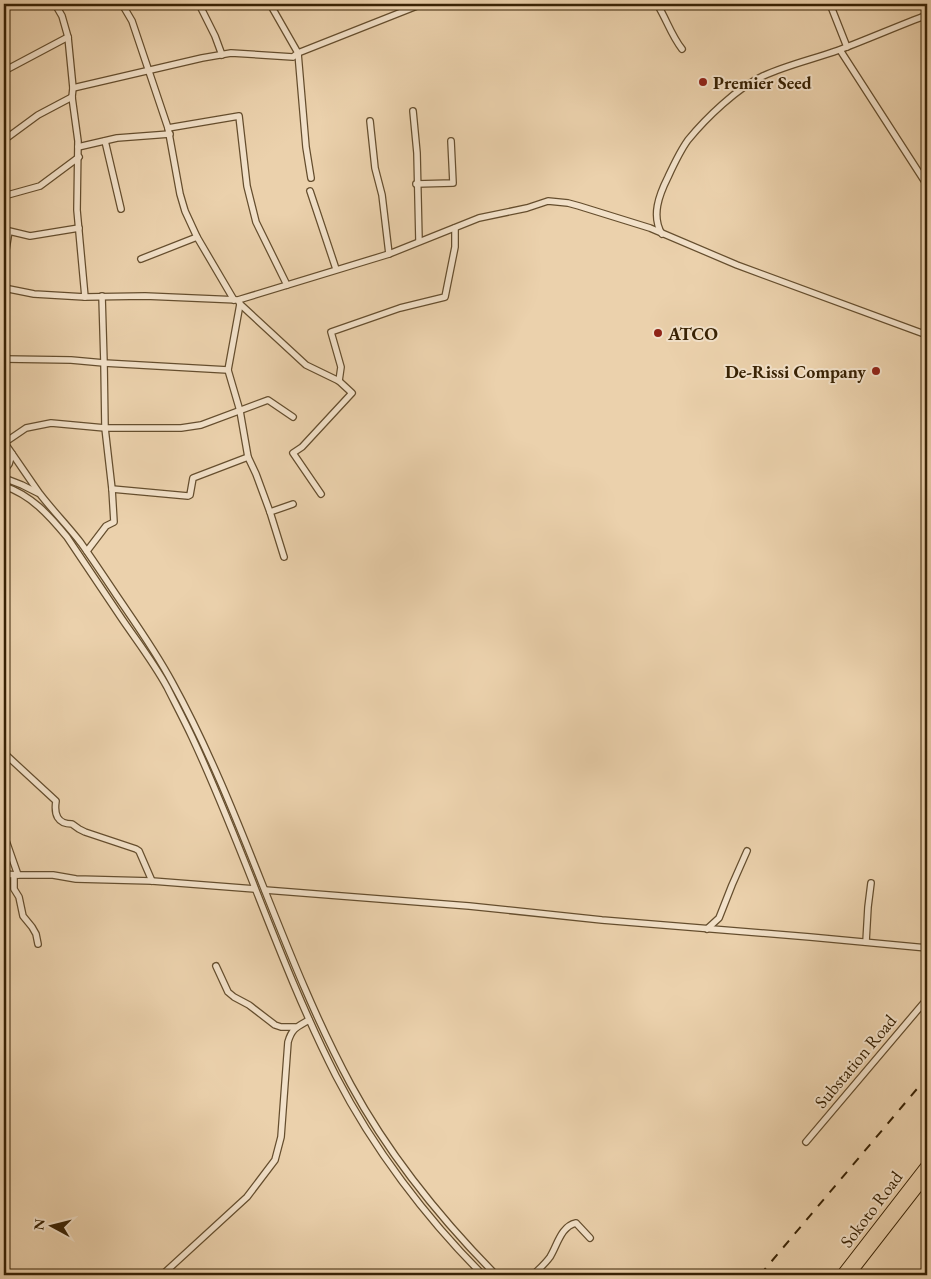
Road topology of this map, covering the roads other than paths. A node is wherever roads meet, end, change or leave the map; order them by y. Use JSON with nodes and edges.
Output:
{"nodes":[{"id":1,"x":55,"y":4,"type":"edge"},
{"id":2,"x":122,"y":4,"type":"edge"},
{"id":3,"x":199,"y":4,"type":"edge"},
{"id":4,"x":270,"y":4,"type":"edge"},
{"id":5,"x":422,"y":4,"type":"edge"},
{"id":6,"x":657,"y":4,"type":"edge"},
{"id":7,"x":830,"y":4,"type":"edge"},
{"id":8,"x":927,"y":15,"type":"edge"},
{"id":9,"x":68,"y":38,"type":"junction"},
{"id":10,"x":846,"y":47,"type":"junction"},
{"id":11,"x":682,"y":48,"type":"dead end"},
{"id":12,"x":840,"y":50,"type":"junction"},
{"id":13,"x":298,"y":53,"type":"junction"},
{"id":14,"x":222,"y":55,"type":"junction"},
{"id":15,"x":149,"y":70,"type":"junction"},
{"id":16,"x":4,"y":71,"type":"edge"},
{"id":17,"x":73,"y":88,"type":"junction"},
{"id":18,"x":72,"y":97,"type":"junction"},
{"id":19,"x":413,"y":111,"type":"dead end"},
{"id":20,"x":370,"y":121,"type":"dead end"},
{"id":21,"x":169,"y":131,"type":"junction"},
{"id":22,"x":4,"y":140,"type":"edge"},
{"id":23,"x":105,"y":141,"type":"junction"},
{"id":24,"x":451,"y":141,"type":"dead end"},
{"id":25,"x":78,"y":147,"type":"junction"},
{"id":26,"x":79,"y":157,"type":"junction"},
{"id":27,"x":311,"y":178,"type":"dead end"},
{"id":28,"x":416,"y":184,"type":"junction"},
{"id":29,"x":927,"y":185,"type":"edge"},
{"id":30,"x":310,"y":191,"type":"dead end"},
{"id":31,"x":4,"y":196,"type":"edge"},
{"id":32,"x":121,"y":209,"type":"dead end"},
{"id":33,"x":79,"y":228,"type":"junction"},
{"id":34,"x":455,"y":228,"type":"junction"},
{"id":35,"x":662,"y":234,"type":"junction"},
{"id":36,"x":196,"y":237,"type":"junction"},
{"id":37,"x":419,"y":241,"type":"junction"},
{"id":38,"x":389,"y":254,"type":"junction"},
{"id":39,"x":141,"y":259,"type":"dead end"},
{"id":40,"x":336,"y":269,"type":"junction"},
{"id":41,"x":287,"y":285,"type":"junction"},
{"id":42,"x":4,"y":288,"type":"edge"},
{"id":43,"x":102,"y":296,"type":"junction"},
{"id":44,"x":85,"y":297,"type":"junction"},
{"id":45,"x":237,"y":301,"type":"junction"},
{"id":46,"x":927,"y":336,"type":"edge"},
{"id":47,"x":4,"y":359,"type":"edge"},
{"id":48,"x":104,"y":363,"type":"junction"},
{"id":49,"x":228,"y":370,"type":"junction"},
{"id":50,"x":339,"y":381,"type":"junction"},
{"id":51,"x":240,"y":411,"type":"junction"},
{"id":52,"x":293,"y":417,"type":"dead end"},
{"id":53,"x":105,"y":428,"type":"junction"},
{"id":54,"x":4,"y":442,"type":"edge"},
{"id":55,"x":12,"y":454,"type":"junction"},
{"id":56,"x":248,"y":458,"type":"junction"},
{"id":57,"x":4,"y":471,"type":"edge"},
{"id":58,"x":4,"y":478,"type":"edge"},
{"id":59,"x":4,"y":486,"type":"edge"},
{"id":60,"x":112,"y":488,"type":"junction"},
{"id":61,"x":320,"y":494,"type":"dead end"},
{"id":62,"x":42,"y":496,"type":"junction"},
{"id":63,"x":293,"y":504,"type":"dead end"},
{"id":64,"x":270,"y":512,"type":"junction"},
{"id":65,"x":87,"y":551,"type":"junction"},
{"id":66,"x":284,"y":557,"type":"dead end"},
{"id":67,"x":4,"y":752,"type":"edge"},
{"id":68,"x":4,"y":835,"type":"edge"},
{"id":69,"x":747,"y":851,"type":"dead end"},
{"id":70,"x":4,"y":874,"type":"edge"},
{"id":71,"x":16,"y":875,"type":"junction"},
{"id":72,"x":152,"y":881,"type":"junction"},
{"id":73,"x":871,"y":884,"type":"dead end"},
{"id":74,"x":255,"y":889,"type":"junction"},
{"id":75,"x":265,"y":890,"type":"junction"},
{"id":76,"x":719,"y":918,"type":"junction"},
{"id":77,"x":708,"y":929,"type":"junction"},
{"id":78,"x":727,"y":930,"type":"junction"},
{"id":79,"x":866,"y":942,"type":"junction"},
{"id":80,"x":38,"y":944,"type":"dead end"},
{"id":81,"x":927,"y":948,"type":"edge"},
{"id":82,"x":216,"y":966,"type":"dead end"},
{"id":83,"x":305,"y":988,"type":"junction"},
{"id":84,"x":297,"y":991,"type":"junction"},
{"id":85,"x":927,"y":999,"type":"edge"},
{"id":86,"x":309,"y":1020,"type":"junction"},
{"id":87,"x":295,"y":1027,"type":"junction"},
{"id":88,"x":806,"y":1142,"type":"dead end"},
{"id":89,"x":927,"y":1164,"type":"edge"},
{"id":90,"x":927,"y":1178,"type":"edge"},
{"id":91,"x":590,"y":1238,"type":"dead end"},
{"id":92,"x":162,"y":1275,"type":"edge"},
{"id":93,"x":483,"y":1275,"type":"edge"},
{"id":94,"x":496,"y":1275,"type":"edge"},
{"id":95,"x":533,"y":1275,"type":"edge"},
{"id":96,"x":841,"y":1275,"type":"edge"},
{"id":97,"x":850,"y":1275,"type":"edge"}],
"edges":[{"from":1,"to":9,"type":"street"},
{"from":2,"to":15,"type":"street"},
{"from":3,"to":14,"type":"street"},
{"from":4,"to":13,"type":"street"},
{"from":5,"to":13,"type":"street"},
{"from":6,"to":11,"type":"street"},
{"from":7,"to":10,"type":"street"},
{"from":8,"to":10,"type":"street"},
{"from":9,"to":16,"type":"street"},
{"from":9,"to":17,"type":"street"},
{"from":10,"to":12,"type":"street"},
{"from":12,"to":29,"type":"street"},
{"from":12,"to":35,"type":"street"},
{"from":13,"to":14,"type":"street"},
{"from":13,"to":27,"type":"street"},
{"from":14,"to":15,"type":"street"},
{"from":15,"to":17,"type":"street"},
{"from":15,"to":21,"type":"street"},
{"from":17,"to":18,"type":"street"},
{"from":18,"to":22,"type":"street"},
{"from":18,"to":25,"type":"street"},
{"from":19,"to":28,"type":"street"},
{"from":20,"to":38,"type":"street"},
{"from":21,"to":23,"type":"street"},
{"from":21,"to":36,"type":"street"},
{"from":21,"to":41,"type":"street"},
{"from":23,"to":25,"type":"street"},
{"from":23,"to":32,"type":"street"},
{"from":24,"to":28,"type":"street"},
{"from":25,"to":26,"type":"street"},
{"from":26,"to":31,"type":"street"},
{"from":26,"to":33,"type":"street"},
{"from":28,"to":37,"type":"street"},
{"from":30,"to":40,"type":"street"},
{"from":33,"to":42,"type":"street"},
{"from":33,"to":44,"type":"street"},
{"from":34,"to":35,"type":"street"},
{"from":34,"to":37,"type":"street"},
{"from":34,"to":50,"type":"street"},
{"from":35,"to":46,"type":"street"},
{"from":36,"to":39,"type":"street"},
{"from":36,"to":45,"type":"street"},
{"from":37,"to":38,"type":"street"},
{"from":38,"to":40,"type":"street"},
{"from":40,"to":41,"type":"street"},
{"from":41,"to":45,"type":"street"},
{"from":42,"to":44,"type":"street"},
{"from":43,"to":44,"type":"street"},
{"from":43,"to":45,"type":"street"},
{"from":43,"to":48,"type":"street"},
{"from":45,"to":49,"type":"street"},
{"from":45,"to":50,"type":"street"},
{"from":47,"to":48,"type":"street"},
{"from":48,"to":49,"type":"street"},
{"from":48,"to":53,"type":"street"},
{"from":49,"to":51,"type":"street"},
{"from":50,"to":61,"type":"street"},
{"from":51,"to":52,"type":"street"},
{"from":51,"to":53,"type":"street"},
{"from":51,"to":56,"type":"street"},
{"from":53,"to":54,"type":"street"},
{"from":53,"to":60,"type":"street"},
{"from":54,"to":55,"type":"street"},
{"from":55,"to":57,"type":"street"},
{"from":55,"to":62,"type":"street"},
{"from":56,"to":60,"type":"street"},
{"from":56,"to":64,"type":"street"},
{"from":58,"to":62,"type":"street"},
{"from":59,"to":74,"type":"street"},
{"from":60,"to":65,"type":"street"},
{"from":62,"to":65,"type":"street"},
{"from":63,"to":64,"type":"street"},
{"from":64,"to":66,"type":"street"},
{"from":65,"to":75,"type":"street"},
{"from":67,"to":72,"type":"street"},
{"from":68,"to":71,"type":"street"},
{"from":69,"to":76,"type":"street"},
{"from":70,"to":71,"type":"street"},
{"from":71,"to":72,"type":"street"},
{"from":71,"to":80,"type":"street"},
{"from":72,"to":74,"type":"street"},
{"from":73,"to":79,"type":"street"},
{"from":74,"to":84,"type":"street"},
{"from":75,"to":77,"type":"street"},
{"from":75,"to":83,"type":"street"},
{"from":76,"to":77,"type":"street"},
{"from":76,"to":78,"type":"street"},
{"from":77,"to":78,"type":"street"},
{"from":78,"to":79,"type":"street"},
{"from":79,"to":81,"type":"street"},
{"from":82,"to":87,"type":"street"},
{"from":83,"to":84,"type":"street"},
{"from":83,"to":94,"type":"street"},
{"from":84,"to":86,"type":"street"},
{"from":85,"to":88,"type":"street","name":"Substation Road"},
{"from":86,"to":87,"type":"street"},
{"from":86,"to":93,"type":"street"},
{"from":87,"to":92,"type":"street"},
{"from":89,"to":96,"type":"main road","name":"Sokoto Road"},
{"from":90,"to":97,"type":"main road","name":"Sokoto Road"},
{"from":91,"to":95,"type":"street"}]}
